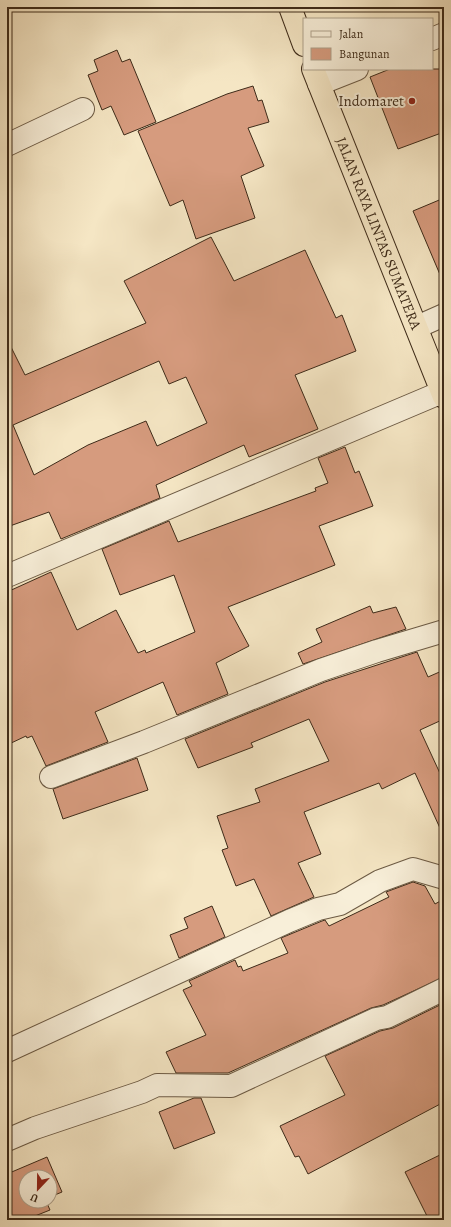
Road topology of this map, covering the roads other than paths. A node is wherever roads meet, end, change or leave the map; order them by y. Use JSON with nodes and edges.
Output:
{"nodes":[{"id":1,"x":290,"y":7,"type":"edge"},
{"id":2,"x":444,"y":34,"type":"edge"},
{"id":3,"x":433,"y":39,"type":"edge"},
{"id":4,"x":303,"y":42,"type":"edge"},
{"id":5,"x":352,"y":70,"type":"edge"},
{"id":6,"x":316,"y":77,"type":"edge"},
{"id":7,"x":83,"y":109,"type":"dead end"},
{"id":8,"x":7,"y":145,"type":"edge"},
{"id":9,"x":444,"y":315,"type":"edge"},
{"id":10,"x":417,"y":327,"type":"junction"},
{"id":11,"x":443,"y":394,"type":"edge"},
{"id":12,"x":7,"y":576,"type":"edge"},
{"id":13,"x":444,"y":631,"type":"edge"},
{"id":14,"x":51,"y":777,"type":"dead end"},
{"id":15,"x":444,"y":878,"type":"edge"},
{"id":16,"x":444,"y":989,"type":"edge"},
{"id":17,"x":7,"y":1051,"type":"edge"},
{"id":18,"x":7,"y":1140,"type":"edge"}],
"edges":[{"from":1,"to":4,"type":"highway"},
{"from":2,"to":3,"type":"street"},
{"from":5,"to":6,"type":"street"},
{"from":6,"to":10,"type":"highway","name":"JALAN RAYA LINTAS SUMATERA"},
{"from":7,"to":8,"type":"street"},
{"from":9,"to":10,"type":"street"},
{"from":10,"to":11,"type":"highway","name":"JALAN RAYA LINTAS SUMATERA"},
{"from":11,"to":12,"type":"street"},
{"from":13,"to":14,"type":"street"},
{"from":15,"to":17,"type":"street"},
{"from":16,"to":18,"type":"street"}]}
